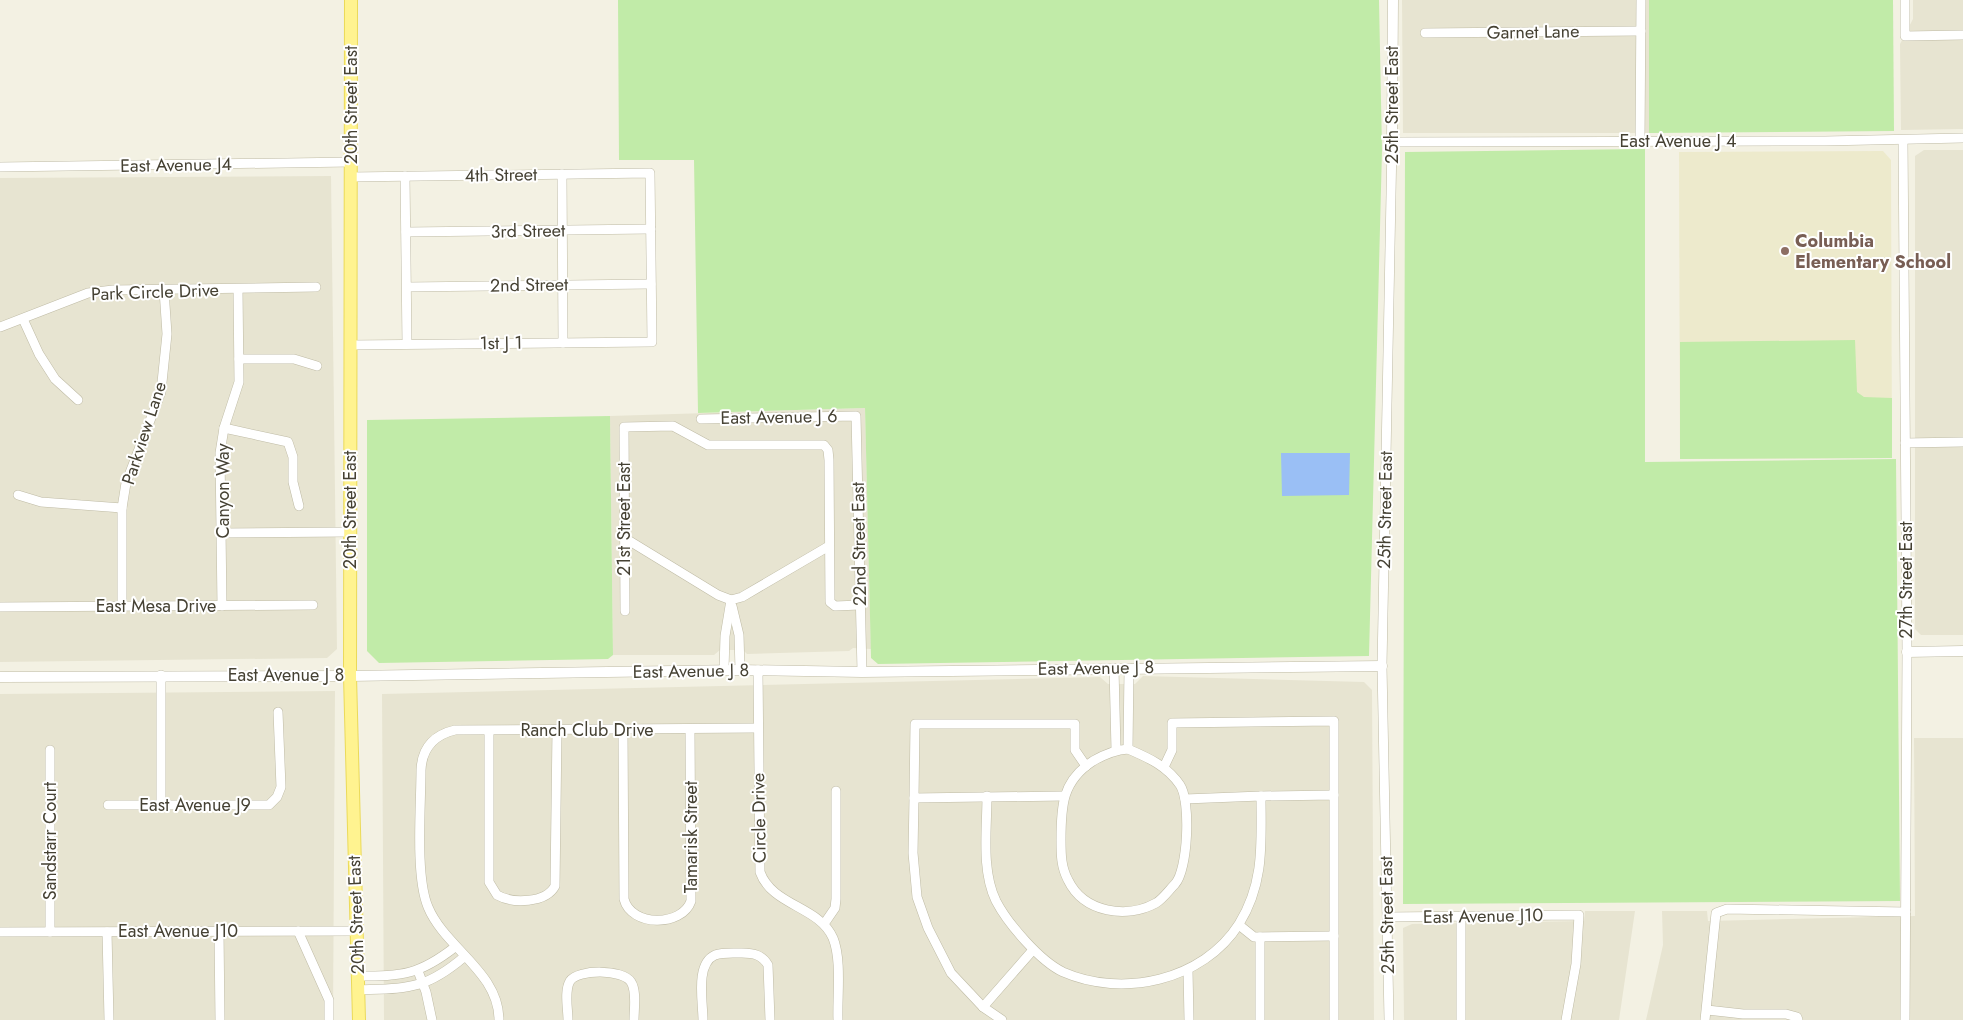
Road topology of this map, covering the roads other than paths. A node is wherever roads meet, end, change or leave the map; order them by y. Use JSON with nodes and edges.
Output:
{"nodes":[{"id":1,"x":351,"y":0,"type":"edge"},
{"id":2,"x":1393,"y":0,"type":"edge"},
{"id":3,"x":1640,"y":0,"type":"edge"},
{"id":4,"x":1904,"y":0,"type":"edge"},
{"id":5,"x":1641,"y":31,"type":"junction"},
{"id":6,"x":1425,"y":33,"type":"dead end"},
{"id":7,"x":1963,"y":35,"type":"edge"},
{"id":8,"x":1963,"y":138,"type":"edge"},
{"id":9,"x":1640,"y":140,"type":"junction"},
{"id":10,"x":1903,"y":140,"type":"junction"},
{"id":11,"x":1392,"y":142,"type":"junction"},
{"id":12,"x":351,"y":162,"type":"junction"},
{"id":13,"x":0,"y":167,"type":"edge"},
{"id":14,"x":562,"y":174,"type":"junction"},
{"id":15,"x":405,"y":176,"type":"junction"},
{"id":16,"x":351,"y":177,"type":"junction"},
{"id":17,"x":651,"y":229,"type":"junction"},
{"id":18,"x":563,"y":230,"type":"junction"},
{"id":19,"x":406,"y":232,"type":"junction"},
{"id":20,"x":651,"y":284,"type":"junction"},
{"id":21,"x":562,"y":285,"type":"junction"},
{"id":22,"x":316,"y":287,"type":"dead end"},
{"id":23,"x":407,"y":287,"type":"junction"},
{"id":24,"x":238,"y":289,"type":"junction"},
{"id":25,"x":164,"y":290,"type":"junction"},
{"id":26,"x":23,"y":319,"type":"junction"},
{"id":27,"x":0,"y":327,"type":"edge"},
{"id":28,"x":563,"y":343,"type":"junction"},
{"id":29,"x":407,"y":344,"type":"junction"},
{"id":30,"x":350,"y":345,"type":"junction"},
{"id":31,"x":239,"y":359,"type":"junction"},
{"id":32,"x":317,"y":366,"type":"dead end"},
{"id":33,"x":78,"y":400,"type":"dead end"},
{"id":34,"x":856,"y":416,"type":"joint"},
{"id":35,"x":702,"y":419,"type":"dead end"},
{"id":36,"x":224,"y":428,"type":"junction"},
{"id":37,"x":1963,"y":442,"type":"edge"},
{"id":38,"x":1905,"y":443,"type":"junction"},
{"id":39,"x":18,"y":495,"type":"dead end"},
{"id":40,"x":299,"y":506,"type":"dead end"},
{"id":41,"x":122,"y":508,"type":"junction"},
{"id":42,"x":350,"y":532,"type":"junction"},
{"id":43,"x":223,"y":533,"type":"junction"},
{"id":44,"x":623,"y":537,"type":"junction"},
{"id":45,"x":828,"y":546,"type":"junction"},
{"id":46,"x":731,"y":600,"type":"junction"},
{"id":47,"x":313,"y":605,"type":"dead end"},
{"id":48,"x":860,"y":605,"type":"junction"},
{"id":49,"x":122,"y":606,"type":"junction"},
{"id":50,"x":222,"y":606,"type":"junction"},
{"id":51,"x":0,"y":607,"type":"edge"},
{"id":52,"x":625,"y":611,"type":"dead end"},
{"id":53,"x":1906,"y":652,"type":"junction"},
{"id":54,"x":1963,"y":652,"type":"edge"},
{"id":55,"x":1382,"y":666,"type":"junction"},
{"id":56,"x":1114,"y":668,"type":"junction"},
{"id":57,"x":1129,"y":668,"type":"junction"},
{"id":58,"x":724,"y":670,"type":"junction"},
{"id":59,"x":740,"y":670,"type":"junction"},
{"id":60,"x":758,"y":670,"type":"junction"},
{"id":61,"x":862,"y":672,"type":"junction"},
{"id":62,"x":161,"y":675,"type":"junction"},
{"id":63,"x":350,"y":676,"type":"junction"},
{"id":64,"x":0,"y":677,"type":"edge"},
{"id":65,"x":278,"y":712,"type":"dead end"},
{"id":66,"x":758,"y":728,"type":"junction"},
{"id":67,"x":690,"y":729,"type":"junction"},
{"id":68,"x":556,"y":730,"type":"junction"},
{"id":69,"x":623,"y":730,"type":"junction"},
{"id":70,"x":489,"y":731,"type":"junction"},
{"id":71,"x":1128,"y":749,"type":"junction"},
{"id":72,"x":50,"y":750,"type":"dead end"},
{"id":73,"x":1116,"y":750,"type":"junction"},
{"id":74,"x":1086,"y":766,"type":"junction"},
{"id":75,"x":1164,"y":767,"type":"junction"},
{"id":76,"x":836,"y":791,"type":"dead end"},
{"id":77,"x":1334,"y":795,"type":"junction"},
{"id":78,"x":988,"y":796,"type":"junction"},
{"id":79,"x":1064,"y":796,"type":"junction"},
{"id":80,"x":1261,"y":796,"type":"junction"},
{"id":81,"x":914,"y":798,"type":"junction"},
{"id":82,"x":1185,"y":799,"type":"junction"},
{"id":83,"x":108,"y":805,"type":"dead end"},
{"id":84,"x":161,"y":805,"type":"junction"},
{"id":85,"x":1906,"y":912,"type":"junction"},
{"id":86,"x":1461,"y":916,"type":"junction"},
{"id":87,"x":1387,"y":917,"type":"junction"},
{"id":88,"x":824,"y":924,"type":"junction"},
{"id":89,"x":1239,"y":925,"type":"junction"},
{"id":90,"x":219,"y":931,"type":"junction"},
{"id":91,"x":298,"y":931,"type":"junction"},
{"id":92,"x":357,"y":931,"type":"junction"},
{"id":93,"x":0,"y":932,"type":"edge"},
{"id":94,"x":50,"y":932,"type":"junction"},
{"id":95,"x":107,"y":932,"type":"junction"},
{"id":96,"x":1334,"y":936,"type":"junction"},
{"id":97,"x":1260,"y":937,"type":"junction"},
{"id":98,"x":455,"y":947,"type":"junction"},
{"id":99,"x":1032,"y":951,"type":"junction"},
{"id":100,"x":464,"y":957,"type":"junction"},
{"id":101,"x":1188,"y":970,"type":"junction"},
{"id":102,"x":418,"y":971,"type":"junction"},
{"id":103,"x":358,"y":976,"type":"junction"},
{"id":104,"x":423,"y":984,"type":"junction"},
{"id":105,"x":359,"y":990,"type":"junction"},
{"id":106,"x":983,"y":1007,"type":"junction"},
{"id":107,"x":1707,"y":1010,"type":"junction"},
{"id":108,"x":109,"y":1020,"type":"edge"},
{"id":109,"x":220,"y":1020,"type":"edge"},
{"id":110,"x":330,"y":1020,"type":"edge"},
{"id":111,"x":359,"y":1020,"type":"edge"},
{"id":112,"x":432,"y":1020,"type":"edge"},
{"id":113,"x":499,"y":1020,"type":"edge"},
{"id":114,"x":568,"y":1020,"type":"edge"},
{"id":115,"x":634,"y":1020,"type":"edge"},
{"id":116,"x":703,"y":1020,"type":"edge"},
{"id":117,"x":770,"y":1020,"type":"edge"},
{"id":118,"x":838,"y":1020,"type":"edge"},
{"id":119,"x":1002,"y":1020,"type":"edge"},
{"id":120,"x":1188,"y":1020,"type":"edge"},
{"id":121,"x":1260,"y":1020,"type":"edge"},
{"id":122,"x":1334,"y":1020,"type":"edge"},
{"id":123,"x":1389,"y":1020,"type":"edge"},
{"id":124,"x":1461,"y":1020,"type":"edge"},
{"id":125,"x":1566,"y":1020,"type":"edge"},
{"id":126,"x":1705,"y":1020,"type":"edge"},
{"id":127,"x":1798,"y":1020,"type":"edge"},
{"id":128,"x":1905,"y":1020,"type":"edge"}],
"edges":[{"from":1,"to":12,"type":"main road","name":"20th Street East"},
{"from":2,"to":11,"type":"street","name":"25th Street East"},
{"from":3,"to":5,"type":"street"},
{"from":4,"to":7,"type":"street"},
{"from":5,"to":6,"type":"street","name":"Garnet Lane"},
{"from":5,"to":9,"type":"street"},
{"from":8,"to":10,"type":"street","name":"East Avenue J 4"},
{"from":9,"to":10,"type":"street","name":"East Avenue J 4"},
{"from":9,"to":11,"type":"street","name":"East Avenue J 4"},
{"from":10,"to":38,"type":"street","name":"27th Street East"},
{"from":11,"to":55,"type":"street","name":"25th Street East"},
{"from":12,"to":13,"type":"street","name":"East Avenue J4"},
{"from":12,"to":16,"type":"main road","name":"20th Street East"},
{"from":14,"to":15,"type":"street","name":"4th Street"},
{"from":14,"to":17,"type":"street","name":"4th Street"},
{"from":14,"to":18,"type":"street"},
{"from":15,"to":16,"type":"street","name":"4th Street"},
{"from":15,"to":19,"type":"street"},
{"from":16,"to":30,"type":"main road","name":"20th Street East"},
{"from":17,"to":18,"type":"street","name":"3rd Street"},
{"from":17,"to":20,"type":"street"},
{"from":18,"to":19,"type":"street","name":"3rd Street"},
{"from":18,"to":21,"type":"street"},
{"from":19,"to":23,"type":"street"},
{"from":20,"to":21,"type":"street","name":"2nd Street"},
{"from":20,"to":28,"type":"street","name":"1st J 1"},
{"from":21,"to":23,"type":"street","name":"2nd Street"},
{"from":21,"to":28,"type":"street"},
{"from":22,"to":24,"type":"street","name":"Park Circle Drive"},
{"from":23,"to":29,"type":"street"},
{"from":24,"to":25,"type":"street","name":"Park Circle Drive"},
{"from":24,"to":31,"type":"street","name":"Canyon Way"},
{"from":25,"to":26,"type":"street","name":"Park Circle Drive"},
{"from":25,"to":41,"type":"street","name":"Parkview Lane"},
{"from":26,"to":27,"type":"street","name":"Park Circle Drive"},
{"from":26,"to":33,"type":"street"},
{"from":28,"to":29,"type":"street","name":"1st J 1"},
{"from":29,"to":30,"type":"street","name":"1st J 1"},
{"from":30,"to":42,"type":"main road","name":"20th Street East"},
{"from":31,"to":32,"type":"street"},
{"from":31,"to":36,"type":"street","name":"Canyon Way"},
{"from":34,"to":35,"type":"street","name":"East Avenue J 6"},
{"from":34,"to":48,"type":"street","name":"22nd Street East"},
{"from":36,"to":40,"type":"street"},
{"from":36,"to":43,"type":"street","name":"Canyon Way"},
{"from":37,"to":38,"type":"street"},
{"from":38,"to":53,"type":"street","name":"27th Street East"},
{"from":39,"to":41,"type":"street"},
{"from":41,"to":49,"type":"street","name":"Parkview Lane"},
{"from":42,"to":43,"type":"street"},
{"from":42,"to":63,"type":"main road","name":"20th Street East"},
{"from":43,"to":50,"type":"street","name":"Canyon Way"},
{"from":44,"to":45,"type":"street","name":"21st Street East"},
{"from":44,"to":46,"type":"street"},
{"from":44,"to":52,"type":"street","name":"21st Street East"},
{"from":45,"to":46,"type":"street"},
{"from":45,"to":48,"type":"street"},
{"from":46,"to":58,"type":"street"},
{"from":46,"to":59,"type":"street"},
{"from":47,"to":50,"type":"street","name":"East Mesa Drive"},
{"from":48,"to":61,"type":"street","name":"22nd Street East"},
{"from":49,"to":50,"type":"street","name":"East Mesa Drive"},
{"from":49,"to":51,"type":"street","name":"East Mesa Drive"},
{"from":53,"to":54,"type":"street"},
{"from":53,"to":85,"type":"street","name":"27th Street East"},
{"from":55,"to":57,"type":"street","name":"East Avenue J 8"},
{"from":55,"to":87,"type":"street","name":"25th Street East"},
{"from":56,"to":57,"type":"street","name":"East Avenue J 8"},
{"from":56,"to":61,"type":"street","name":"East Avenue J 8"},
{"from":56,"to":73,"type":"street"},
{"from":57,"to":71,"type":"street"},
{"from":58,"to":59,"type":"street","name":"East Avenue J 8"},
{"from":58,"to":63,"type":"street","name":"East Avenue J 8"},
{"from":59,"to":60,"type":"street","name":"East Avenue J 8"},
{"from":60,"to":61,"type":"street","name":"East Avenue J 8"},
{"from":60,"to":66,"type":"street","name":"Circle Drive"},
{"from":62,"to":63,"type":"street","name":"East Avenue J 8"},
{"from":62,"to":64,"type":"street","name":"East Avenue J 8"},
{"from":62,"to":84,"type":"street"},
{"from":63,"to":92,"type":"main road","name":"20th Street East"},
{"from":65,"to":84,"type":"street","name":"East Avenue J9"},
{"from":66,"to":67,"type":"street","name":"Ranch Club Drive"},
{"from":66,"to":88,"type":"street","name":"Circle Drive"},
{"from":67,"to":69,"type":"street","name":"Ranch Club Drive"},
{"from":67,"to":69,"type":"street","name":"Tamarisk Street"},
{"from":68,"to":69,"type":"street","name":"Ranch Club Drive"},
{"from":68,"to":70,"type":"street","name":"Ranch Club Drive"},
{"from":68,"to":70,"type":"street"},
{"from":70,"to":98,"type":"street","name":"Ranch Club Drive"},
{"from":71,"to":73,"type":"street"},
{"from":71,"to":75,"type":"street"},
{"from":72,"to":94,"type":"street","name":"Sandstarr Court"},
{"from":73,"to":74,"type":"street"},
{"from":74,"to":79,"type":"street"},
{"from":74,"to":81,"type":"street"},
{"from":75,"to":77,"type":"street"},
{"from":75,"to":82,"type":"street"},
{"from":76,"to":88,"type":"street"},
{"from":77,"to":80,"type":"street"},
{"from":77,"to":96,"type":"street"},
{"from":78,"to":79,"type":"street"},
{"from":78,"to":81,"type":"street"},
{"from":78,"to":99,"type":"street"},
{"from":79,"to":82,"type":"street"},
{"from":80,"to":82,"type":"street"},
{"from":80,"to":89,"type":"street"},
{"from":81,"to":106,"type":"street"},
{"from":83,"to":84,"type":"street","name":"East Avenue J9"},
{"from":85,"to":107,"type":"street"},
{"from":85,"to":128,"type":"street","name":"27th Street East"},
{"from":86,"to":87,"type":"street","name":"East Avenue J10"},
{"from":86,"to":124,"type":"street"},
{"from":86,"to":125,"type":"street","name":"East Avenue J10"},
{"from":87,"to":123,"type":"street","name":"25th Street East"},
{"from":88,"to":118,"type":"street"},
{"from":89,"to":97,"type":"street"},
{"from":89,"to":101,"type":"street"},
{"from":90,"to":91,"type":"street","name":"East Avenue J10"},
{"from":90,"to":95,"type":"street","name":"East Avenue J10"},
{"from":90,"to":109,"type":"street"},
{"from":91,"to":92,"type":"street","name":"East Avenue J10"},
{"from":91,"to":110,"type":"street"},
{"from":92,"to":103,"type":"main road","name":"20th Street East"},
{"from":93,"to":94,"type":"street","name":"East Avenue J10"},
{"from":94,"to":95,"type":"street","name":"East Avenue J10"},
{"from":95,"to":108,"type":"street"},
{"from":96,"to":97,"type":"street"},
{"from":96,"to":122,"type":"street"},
{"from":97,"to":121,"type":"street"},
{"from":98,"to":100,"type":"street"},
{"from":98,"to":102,"type":"street"},
{"from":99,"to":101,"type":"street"},
{"from":99,"to":106,"type":"street"},
{"from":100,"to":104,"type":"street"},
{"from":100,"to":113,"type":"street"},
{"from":101,"to":120,"type":"street"},
{"from":102,"to":103,"type":"street"},
{"from":102,"to":104,"type":"street"},
{"from":103,"to":105,"type":"main road","name":"20th Street East"},
{"from":104,"to":105,"type":"street"},
{"from":104,"to":112,"type":"street"},
{"from":105,"to":111,"type":"main road","name":"20th Street East"},
{"from":106,"to":119,"type":"street"},
{"from":107,"to":126,"type":"street"},
{"from":107,"to":127,"type":"street"},
{"from":114,"to":115,"type":"street"},
{"from":116,"to":117,"type":"street"}]}
